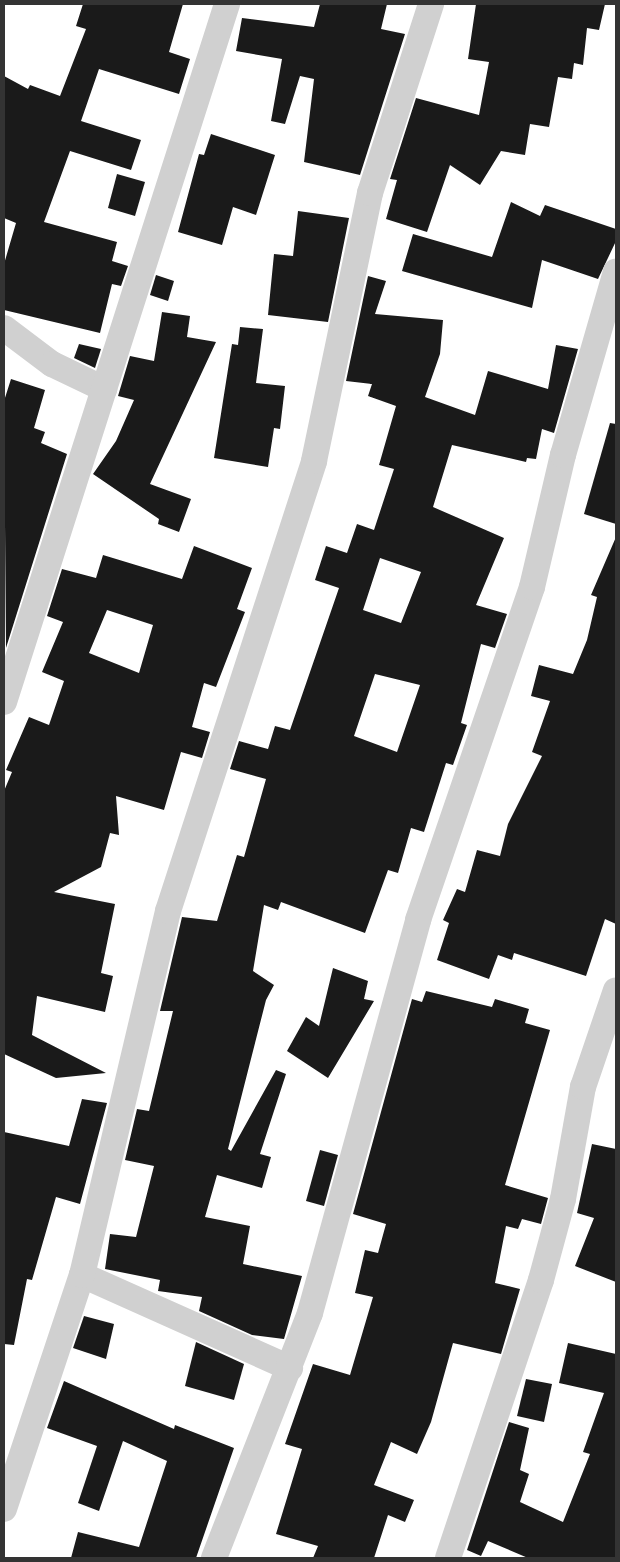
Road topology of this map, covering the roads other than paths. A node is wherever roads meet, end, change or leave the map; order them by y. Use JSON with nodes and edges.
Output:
{"nodes":[{"id":1,"x":227,"y":4,"type":"edge"},
{"id":2,"x":431,"y":4,"type":"edge"},
{"id":3,"x":616,"y":271,"type":"edge"},
{"id":4,"x":4,"y":328,"type":"edge"},
{"id":5,"x":104,"y":389,"type":"junction"},
{"id":6,"x":4,"y":702,"type":"edge"},
{"id":7,"x":616,"y":990,"type":"edge"},
{"id":8,"x":82,"y":1275,"type":"junction"},
{"id":9,"x":290,"y":1368,"type":"junction"},
{"id":10,"x":4,"y":1509,"type":"edge"},
{"id":11,"x":214,"y":1558,"type":"edge"},
{"id":12,"x":448,"y":1558,"type":"edge"}],
"edges":[{"from":1,"to":5,"type":"street"},
{"from":2,"to":8,"type":"street"},
{"from":3,"to":9,"type":"street"},
{"from":4,"to":5,"type":"street"},
{"from":5,"to":6,"type":"street"},
{"from":7,"to":12,"type":"street"},
{"from":8,"to":9,"type":"street"},
{"from":8,"to":10,"type":"street"},
{"from":9,"to":11,"type":"street"}]}
